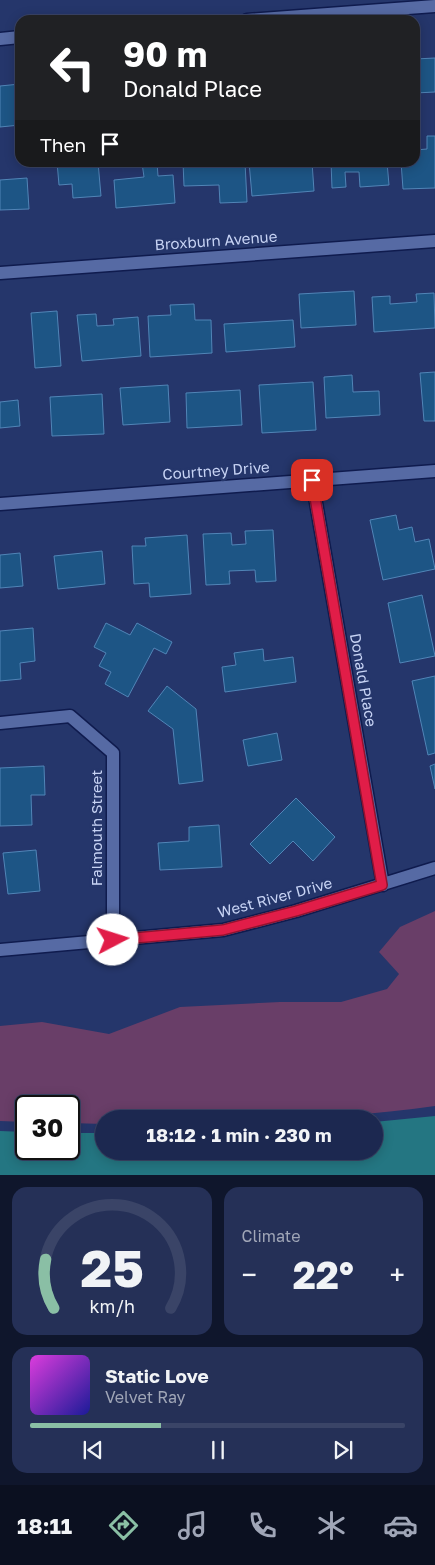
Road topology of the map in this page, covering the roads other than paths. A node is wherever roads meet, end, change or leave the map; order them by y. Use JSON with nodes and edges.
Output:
{"nodes":[{"id":1,"x":435,"y":6,"type":"edge"},
{"id":2,"x":314,"y":15,"type":"edge"},
{"id":3,"x":15,"y":38,"type":"edge"},
{"id":4,"x":0,"y":39,"type":"edge"},
{"id":5,"x":435,"y":241,"type":"edge"},
{"id":6,"x":0,"y":273,"type":"edge"},
{"id":7,"x":435,"y":471,"type":"edge"},
{"id":8,"x":312,"y":480,"type":"junction"},
{"id":9,"x":0,"y":504,"type":"edge"},
{"id":10,"x":0,"y":722,"type":"edge"},
{"id":11,"x":435,"y":868,"type":"edge"},
{"id":12,"x":382,"y":885,"type":"junction"},
{"id":13,"x":113,"y":940,"type":"junction"},
{"id":14,"x":0,"y":950,"type":"edge"}],
"edges":[{"from":1,"to":2,"type":"street"},
{"from":3,"to":4,"type":"street"},
{"from":5,"to":6,"type":"street","name":"Broxburn Avenue"},
{"from":7,"to":8,"type":"street","name":"Courtney Drive"},
{"from":8,"to":9,"type":"street","name":"Courtney Drive"},
{"from":8,"to":12,"type":"street","name":"Donald Place"},
{"from":10,"to":13,"type":"street","name":"Falmouth Street"},
{"from":11,"to":12,"type":"street","name":"West River Drive"},
{"from":12,"to":13,"type":"street","name":"West River Drive"},
{"from":13,"to":14,"type":"street","name":"West River Drive"}]}
